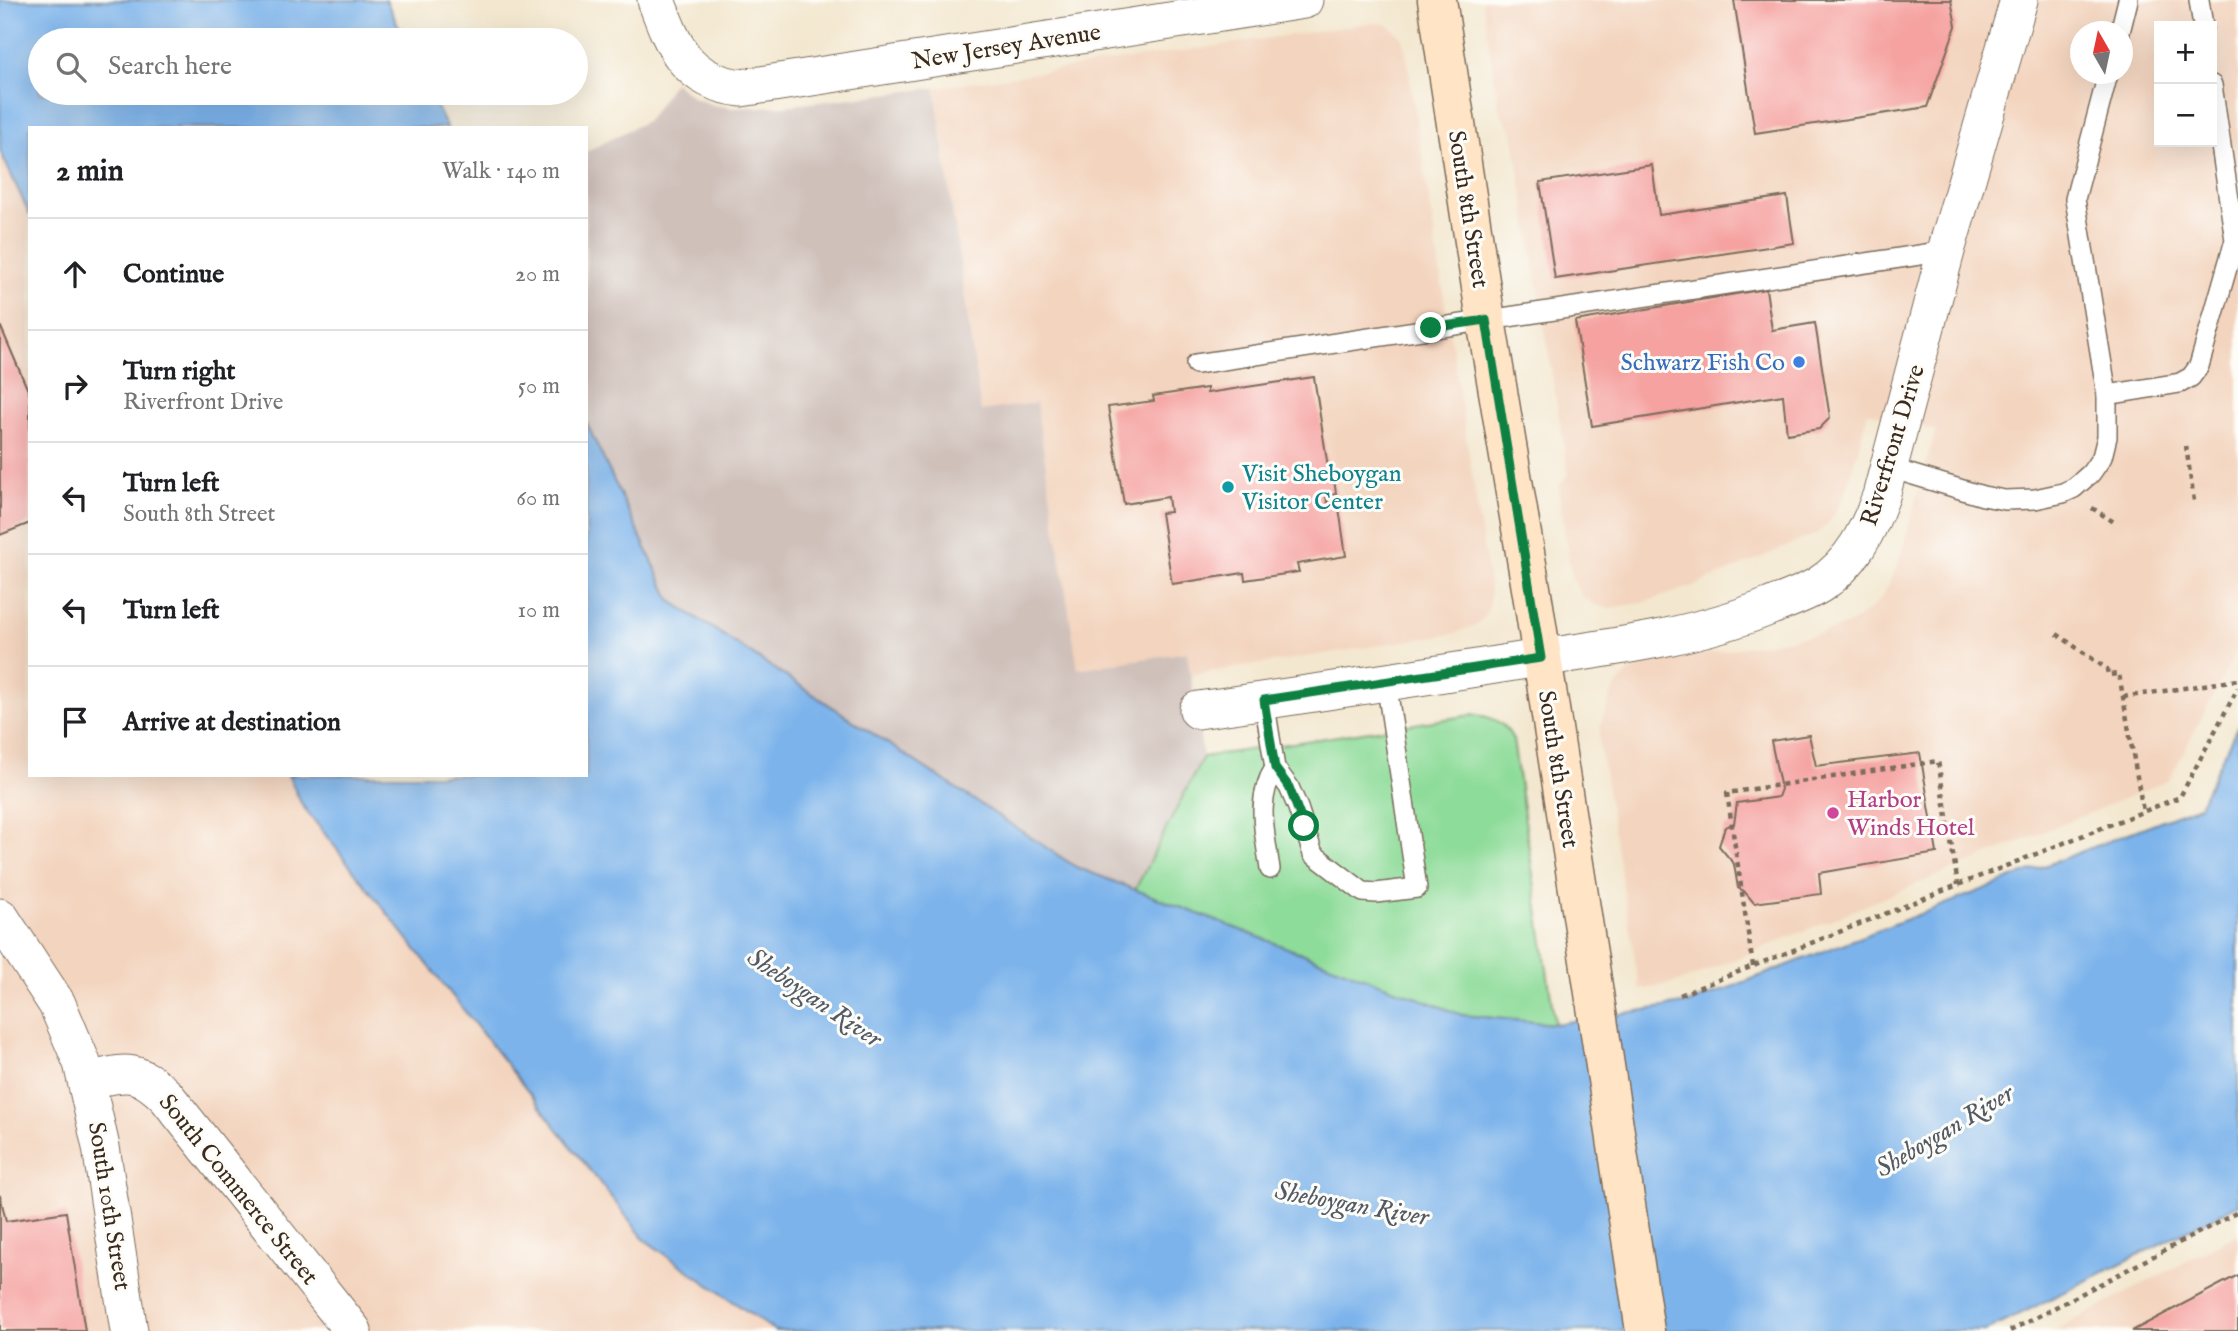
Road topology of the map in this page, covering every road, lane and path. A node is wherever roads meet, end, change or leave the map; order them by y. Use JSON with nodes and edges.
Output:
{"nodes":[{"id":1,"x":656,"y":0,"type":"edge"},
{"id":2,"x":1304,"y":0,"type":"edge"},
{"id":3,"x":1437,"y":0,"type":"edge"},
{"id":4,"x":2019,"y":0,"type":"edge"},
{"id":5,"x":2128,"y":0,"type":"edge"},
{"id":6,"x":2199,"y":0,"type":"edge"},
{"id":7,"x":2123,"y":21,"type":"edge"},
{"id":8,"x":2202,"y":21,"type":"edge"},
{"id":9,"x":2105,"y":84,"type":"edge"},
{"id":10,"x":2217,"y":119,"type":"edge"},
{"id":11,"x":1947,"y":251,"type":"junction"},
{"id":12,"x":1486,"y":320,"type":"junction"},
{"id":13,"x":1196,"y":364,"type":"dead end"},
{"id":14,"x":2107,"y":395,"type":"junction"},
{"id":15,"x":2186,"y":446,"type":"dead end"},
{"id":16,"x":1890,"y":468,"type":"junction"},
{"id":17,"x":2194,"y":501,"type":"dead end"},
{"id":18,"x":2091,"y":508,"type":"dead end"},
{"id":19,"x":2118,"y":524,"type":"dead end"},
{"id":20,"x":2057,"y":634,"type":"dead end"},
{"id":21,"x":1541,"y":658,"type":"junction"},
{"id":22,"x":2238,"y":680,"type":"edge"},
{"id":23,"x":1386,"y":681,"type":"junction"},
{"id":24,"x":2238,"y":688,"type":"edge"},
{"id":25,"x":2123,"y":697,"type":"junction"},
{"id":26,"x":1264,"y":700,"type":"junction"},
{"id":27,"x":1198,"y":710,"type":"dead end"},
{"id":28,"x":1275,"y":768,"type":"junction"},
{"id":29,"x":2143,"y":811,"type":"junction"},
{"id":30,"x":1270,"y":869,"type":"dead end"},
{"id":31,"x":1958,"y":885,"type":"junction"},
{"id":32,"x":0,"y":917,"type":"edge"},
{"id":33,"x":1753,"y":966,"type":"junction"},
{"id":34,"x":1680,"y":995,"type":"dead end"},
{"id":35,"x":87,"y":1080,"type":"junction"},
{"id":36,"x":2238,"y":1212,"type":"edge"},
{"id":37,"x":130,"y":1331,"type":"edge"},
{"id":38,"x":353,"y":1331,"type":"edge"},
{"id":39,"x":1645,"y":1331,"type":"edge"},
{"id":40,"x":2010,"y":1331,"type":"edge"}],
"edges":[{"from":1,"to":2,"type":"street","name":"New Jersey Avenue"},
{"from":3,"to":12,"type":"main road","name":"South 8th Street"},
{"from":4,"to":11,"type":"street","name":"Riverfront Drive"},
{"from":5,"to":7,"type":"lane"},
{"from":6,"to":8,"type":"lane"},
{"from":9,"to":14,"type":"lane"},
{"from":10,"to":14,"type":"lane"},
{"from":11,"to":12,"type":"lane"},
{"from":11,"to":16,"type":"street","name":"Riverfront Drive"},
{"from":12,"to":13,"type":"lane"},
{"from":12,"to":21,"type":"main road","name":"South 8th Street"},
{"from":14,"to":16,"type":"lane"},
{"from":15,"to":17,"type":"path"},
{"from":16,"to":21,"type":"street","name":"Riverfront Drive"},
{"from":18,"to":19,"type":"path"},
{"from":20,"to":25,"type":"path"},
{"from":21,"to":23,"type":"street","name":"Riverfront Drive"},
{"from":21,"to":39,"type":"main road","name":"South 8th Street"},
{"from":22,"to":25,"type":"path"},
{"from":23,"to":26,"type":"street","name":"Riverfront Drive"},
{"from":23,"to":28,"type":"lane"},
{"from":24,"to":29,"type":"path"},
{"from":25,"to":29,"type":"path"},
{"from":26,"to":27,"type":"street","name":"Riverfront Drive"},
{"from":26,"to":28,"type":"lane"},
{"from":28,"to":30,"type":"lane"},
{"from":29,"to":31,"type":"path"},
{"from":31,"to":33,"type":"path"},
{"from":31,"to":33,"type":"path"},
{"from":32,"to":35,"type":"street"},
{"from":33,"to":34,"type":"path"},
{"from":35,"to":37,"type":"street","name":"South 10th Street"},
{"from":35,"to":38,"type":"street","name":"South Commerce Street"},
{"from":36,"to":40,"type":"path"}]}
